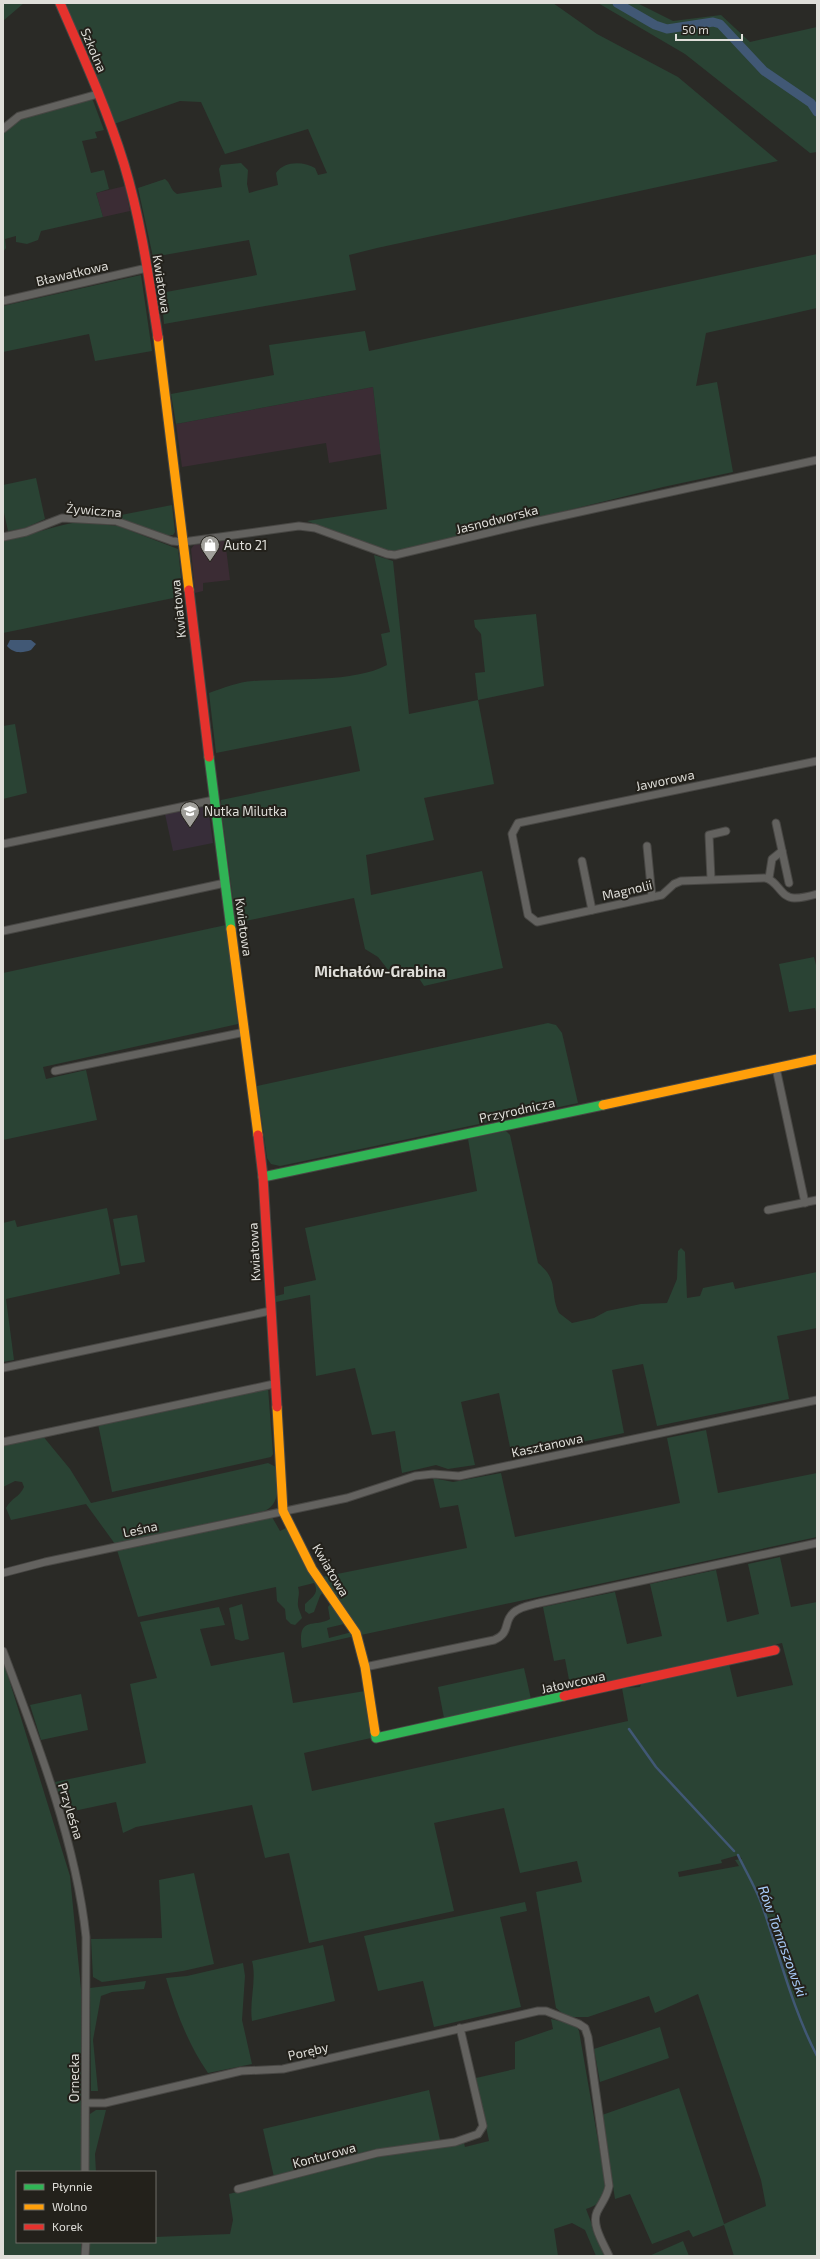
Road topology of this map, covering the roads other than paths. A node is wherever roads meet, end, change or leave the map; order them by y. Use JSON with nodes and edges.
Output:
{"nodes":[{"id":1,"x":60,"y":3,"type":"edge"},
{"id":2,"x":98,"y":94,"type":"junction"},
{"id":3,"x":104,"y":106,"type":"joint"},
{"id":4,"x":3,"y":129,"type":"edge"},
{"id":5,"x":147,"y":268,"type":"junction"},
{"id":6,"x":3,"y":301,"type":"edge"},
{"id":7,"x":817,"y":460,"type":"edge"},
{"id":8,"x":3,"y":537,"type":"edge"},
{"id":9,"x":183,"y":542,"type":"junction"},
{"id":10,"x":817,"y":761,"type":"edge"},
{"id":11,"x":214,"y":800,"type":"junction"},
{"id":12,"x":518,"y":823,"type":"joint"},
{"id":13,"x":776,"y":823,"type":"dead end"},
{"id":14,"x":726,"y":831,"type":"dead end"},
{"id":15,"x":3,"y":844,"type":"edge"},
{"id":16,"x":647,"y":846,"type":"dead end"},
{"id":17,"x":782,"y":851,"type":"junction"},
{"id":18,"x":582,"y":861,"type":"dead end"},
{"id":19,"x":769,"y":878,"type":"junction"},
{"id":20,"x":711,"y":879,"type":"junction"},
{"id":21,"x":225,"y":882,"type":"junction"},
{"id":22,"x":789,"y":882,"type":"dead end"},
{"id":23,"x":817,"y":894,"type":"edge"},
{"id":24,"x":652,"y":897,"type":"junction"},
{"id":25,"x":592,"y":910,"type":"junction"},
{"id":26,"x":3,"y":931,"type":"edge"},
{"id":27,"x":245,"y":1032,"type":"junction"},
{"id":28,"x":817,"y":1059,"type":"edge"},
{"id":29,"x":776,"y":1068,"type":"junction"},
{"id":30,"x":55,"y":1071,"type":"dead end"},
{"id":31,"x":262,"y":1177,"type":"junction"},
{"id":32,"x":817,"y":1200,"type":"edge"},
{"id":33,"x":805,"y":1202,"type":"junction"},
{"id":34,"x":768,"y":1210,"type":"dead end"},
{"id":35,"x":270,"y":1311,"type":"junction"},
{"id":36,"x":3,"y":1368,"type":"edge"},
{"id":37,"x":274,"y":1384,"type":"junction"},
{"id":38,"x":817,"y":1400,"type":"edge"},
{"id":39,"x":3,"y":1442,"type":"edge"},
{"id":40,"x":283,"y":1511,"type":"junction"},
{"id":41,"x":817,"y":1543,"type":"edge"},
{"id":42,"x":3,"y":1573,"type":"edge"},
{"id":43,"x":775,"y":1650,"type":"dead end"},
{"id":44,"x":3,"y":1651,"type":"edge"},
{"id":45,"x":365,"y":1667,"type":"junction"},
{"id":46,"x":376,"y":1738,"type":"joint"},
{"id":47,"x":86,"y":1984,"type":"joint"},
{"id":48,"x":460,"y":2028,"type":"junction"},
{"id":49,"x":86,"y":2103,"type":"junction"},
{"id":50,"x":85,"y":2171,"type":"edge"},
{"id":51,"x":238,"y":2189,"type":"dead end"},
{"id":52,"x":86,"y":2243,"type":"edge"},
{"id":53,"x":85,"y":2256,"type":"edge"},
{"id":54,"x":609,"y":2256,"type":"edge"}],
"edges":[{"from":1,"to":2,"type":"street","name":"Szkolna"},
{"from":2,"to":3,"type":"street","name":"Szkolna"},
{"from":2,"to":4,"type":"street"},
{"from":3,"to":5,"type":"street","name":"Kwiatowa"},
{"from":5,"to":6,"type":"street","name":"Bławatkowa"},
{"from":5,"to":9,"type":"street","name":"Kwiatowa"},
{"from":7,"to":9,"type":"street","name":"Jasnodworska"},
{"from":8,"to":9,"type":"street","name":"Żywiczna"},
{"from":9,"to":11,"type":"street","name":"Kwiatowa"},
{"from":10,"to":12,"type":"street","name":"Jaworowa"},
{"from":11,"to":15,"type":"street"},
{"from":11,"to":21,"type":"street","name":"Kwiatowa"},
{"from":12,"to":25,"type":"street","name":"Magnolii"},
{"from":13,"to":17,"type":"street"},
{"from":14,"to":20,"type":"street"},
{"from":16,"to":24,"type":"street"},
{"from":17,"to":19,"type":"street"},
{"from":17,"to":22,"type":"street"},
{"from":18,"to":25,"type":"street"},
{"from":19,"to":20,"type":"street","name":"Magnolii"},
{"from":19,"to":23,"type":"street"},
{"from":20,"to":24,"type":"street","name":"Magnolii"},
{"from":21,"to":26,"type":"street"},
{"from":21,"to":27,"type":"street","name":"Kwiatowa"},
{"from":24,"to":25,"type":"street","name":"Magnolii"},
{"from":27,"to":30,"type":"street"},
{"from":27,"to":31,"type":"street","name":"Kwiatowa"},
{"from":28,"to":29,"type":"street","name":"Przyrodnicza"},
{"from":29,"to":31,"type":"street","name":"Przyrodnicza"},
{"from":29,"to":33,"type":"street"},
{"from":31,"to":35,"type":"street","name":"Kwiatowa"},
{"from":32,"to":33,"type":"street"},
{"from":33,"to":34,"type":"street"},
{"from":35,"to":36,"type":"street"},
{"from":35,"to":37,"type":"street","name":"Kwiatowa"},
{"from":37,"to":39,"type":"street"},
{"from":37,"to":40,"type":"street","name":"Kwiatowa"},
{"from":38,"to":40,"type":"street","name":"Kasztanowa"},
{"from":40,"to":42,"type":"street","name":"Leśna"},
{"from":40,"to":45,"type":"street","name":"Kwiatowa"},
{"from":41,"to":45,"type":"street"},
{"from":43,"to":46,"type":"street","name":"Jałowcowa"},
{"from":44,"to":47,"type":"street","name":"Przyleśna"},
{"from":45,"to":46,"type":"street","name":"Kwiatowa"},
{"from":47,"to":49,"type":"street","name":"Ornecka"},
{"from":48,"to":49,"type":"street","name":"Poręby"},
{"from":48,"to":51,"type":"street","name":"Konturowa"},
{"from":48,"to":54,"type":"street","name":"Poręby"},
{"from":49,"to":50,"type":"street","name":"Ornecka"},
{"from":52,"to":53,"type":"street"}]}
